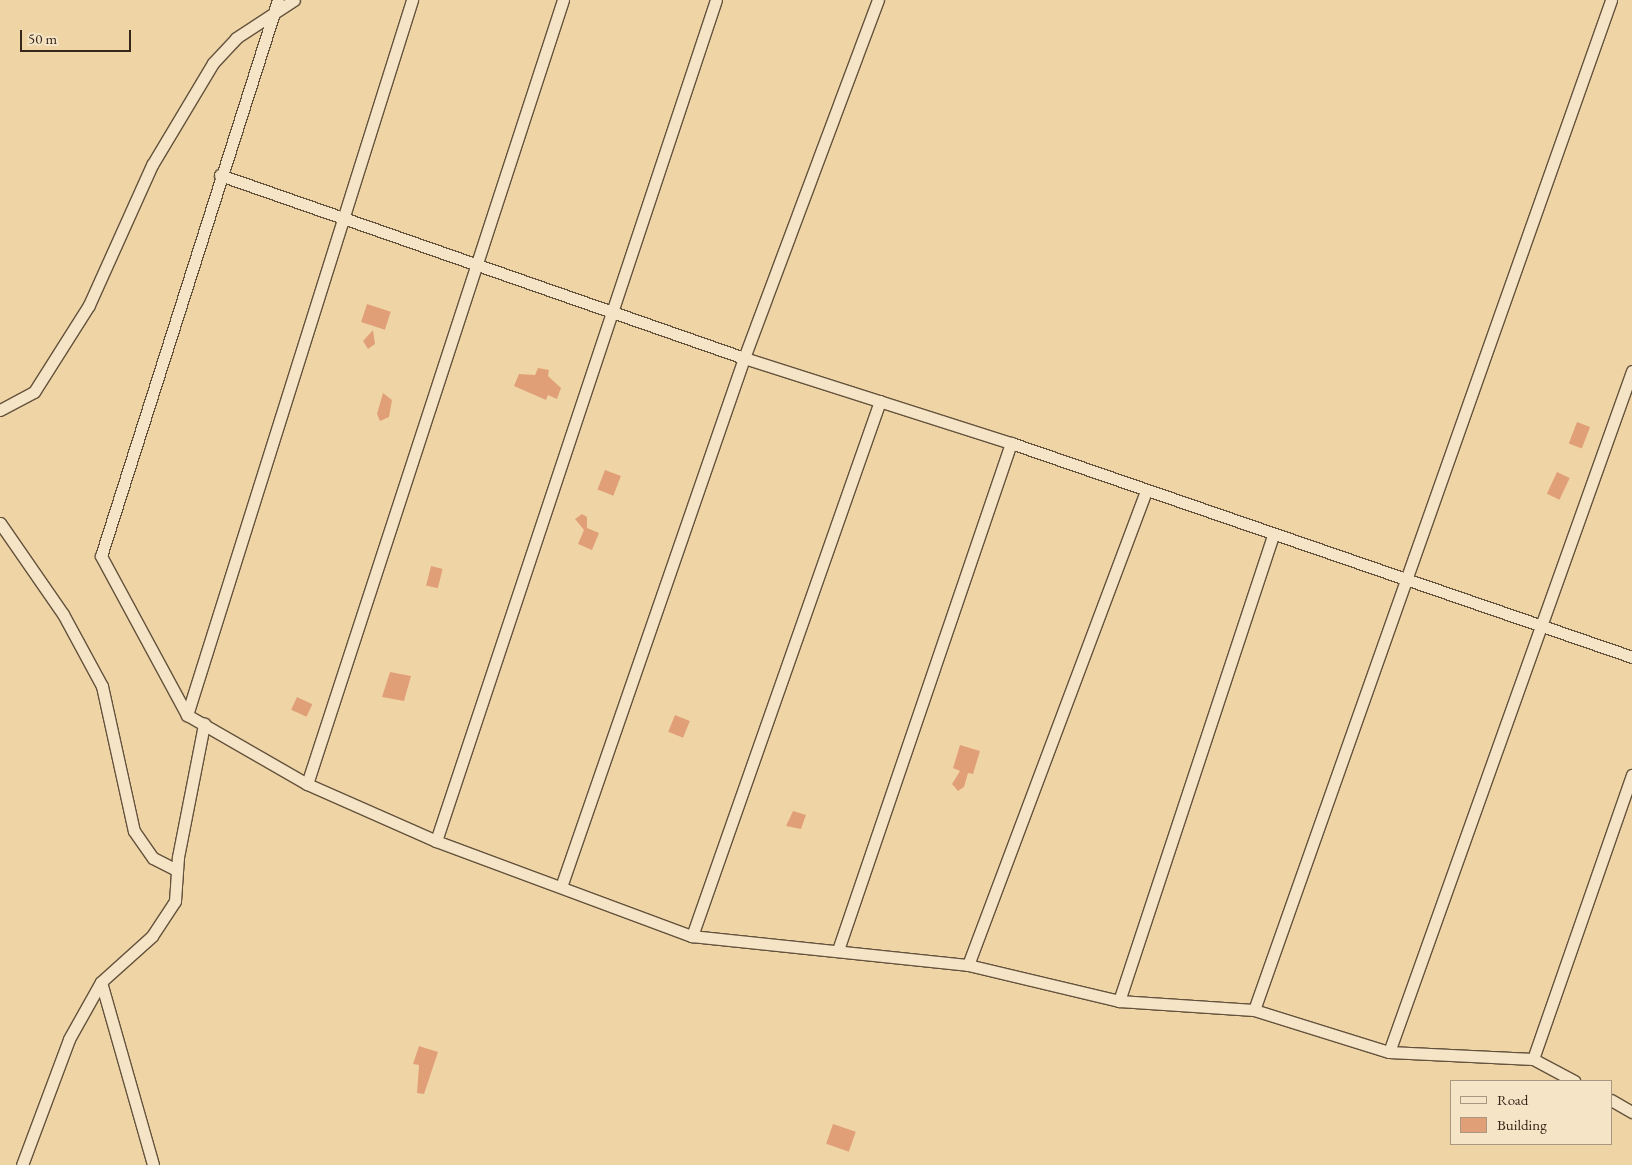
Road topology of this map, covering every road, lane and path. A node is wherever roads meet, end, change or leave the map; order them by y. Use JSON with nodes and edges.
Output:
{"nodes":[{"id":1,"x":294,"y":0,"type":"edge"},
{"id":2,"x":412,"y":0,"type":"edge"},
{"id":3,"x":563,"y":0,"type":"edge"},
{"id":4,"x":716,"y":0,"type":"edge"},
{"id":5,"x":878,"y":0,"type":"edge"},
{"id":6,"x":1611,"y":0,"type":"edge"},
{"id":7,"x":277,"y":4,"type":"edge"},
{"id":8,"x":220,"y":175,"type":"junction"},
{"id":9,"x":346,"y":218,"type":"junction"},
{"id":10,"x":474,"y":262,"type":"junction"},
{"id":11,"x":612,"y":309,"type":"junction"},
{"id":12,"x":744,"y":358,"type":"junction"},
{"id":13,"x":1632,"y":371,"type":"edge"},
{"id":14,"x":880,"y":401,"type":"junction"},
{"id":15,"x":0,"y":410,"type":"edge"},
{"id":16,"x":1011,"y":444,"type":"junction"},
{"id":17,"x":1146,"y":491,"type":"junction"},
{"id":18,"x":0,"y":523,"type":"edge"},
{"id":19,"x":1273,"y":534,"type":"junction"},
{"id":20,"x":1406,"y":580,"type":"junction"},
{"id":21,"x":1543,"y":627,"type":"junction"},
{"id":22,"x":1632,"y":657,"type":"edge"},
{"id":23,"x":187,"y":714,"type":"junction"},
{"id":24,"x":204,"y":724,"type":"junction"},
{"id":25,"x":1632,"y":776,"type":"edge"},
{"id":26,"x":306,"y":784,"type":"junction"},
{"id":27,"x":436,"y":841,"type":"junction"},
{"id":28,"x":177,"y":870,"type":"junction"},
{"id":29,"x":562,"y":884,"type":"junction"},
{"id":30,"x":692,"y":936,"type":"junction"},
{"id":31,"x":838,"y":950,"type":"junction"},
{"id":32,"x":968,"y":965,"type":"junction"},
{"id":33,"x":101,"y":982,"type":"junction"},
{"id":34,"x":1119,"y":1001,"type":"junction"},
{"id":35,"x":1254,"y":1010,"type":"junction"},
{"id":36,"x":1389,"y":1052,"type":"junction"},
{"id":37,"x":1533,"y":1060,"type":"junction"},
{"id":38,"x":1572,"y":1080,"type":"edge"},
{"id":39,"x":1612,"y":1101,"type":"edge"},
{"id":40,"x":1632,"y":1112,"type":"edge"},
{"id":41,"x":22,"y":1165,"type":"edge"},
{"id":42,"x":152,"y":1165,"type":"edge"}],
"edges":[{"from":1,"to":7,"type":"street"},
{"from":2,"to":9,"type":"street"},
{"from":3,"to":10,"type":"street"},
{"from":4,"to":11,"type":"street"},
{"from":5,"to":12,"type":"street"},
{"from":6,"to":20,"type":"street"},
{"from":7,"to":8,"type":"street"},
{"from":7,"to":15,"type":"street"},
{"from":8,"to":9,"type":"street"},
{"from":8,"to":23,"type":"street"},
{"from":9,"to":10,"type":"street"},
{"from":9,"to":23,"type":"street"},
{"from":10,"to":11,"type":"street"},
{"from":10,"to":26,"type":"street"},
{"from":11,"to":12,"type":"street"},
{"from":11,"to":27,"type":"street"},
{"from":12,"to":14,"type":"street"},
{"from":12,"to":29,"type":"street"},
{"from":13,"to":21,"type":"street"},
{"from":14,"to":16,"type":"street"},
{"from":14,"to":30,"type":"street"},
{"from":16,"to":17,"type":"street"},
{"from":16,"to":31,"type":"street"},
{"from":17,"to":19,"type":"street"},
{"from":17,"to":32,"type":"street"},
{"from":18,"to":28,"type":"street"},
{"from":19,"to":20,"type":"street"},
{"from":19,"to":34,"type":"street"},
{"from":20,"to":21,"type":"street"},
{"from":20,"to":35,"type":"street"},
{"from":21,"to":22,"type":"street"},
{"from":21,"to":36,"type":"street"},
{"from":23,"to":24,"type":"street"},
{"from":24,"to":26,"type":"street"},
{"from":24,"to":28,"type":"street"},
{"from":25,"to":37,"type":"street"},
{"from":26,"to":27,"type":"street"},
{"from":27,"to":29,"type":"street"},
{"from":28,"to":33,"type":"street"},
{"from":29,"to":30,"type":"street"},
{"from":30,"to":31,"type":"street"},
{"from":31,"to":32,"type":"street"},
{"from":32,"to":34,"type":"street"},
{"from":33,"to":41,"type":"street"},
{"from":33,"to":42,"type":"street"},
{"from":34,"to":35,"type":"street"},
{"from":35,"to":36,"type":"street"},
{"from":36,"to":37,"type":"street"},
{"from":37,"to":38,"type":"street"},
{"from":39,"to":40,"type":"street"}]}
